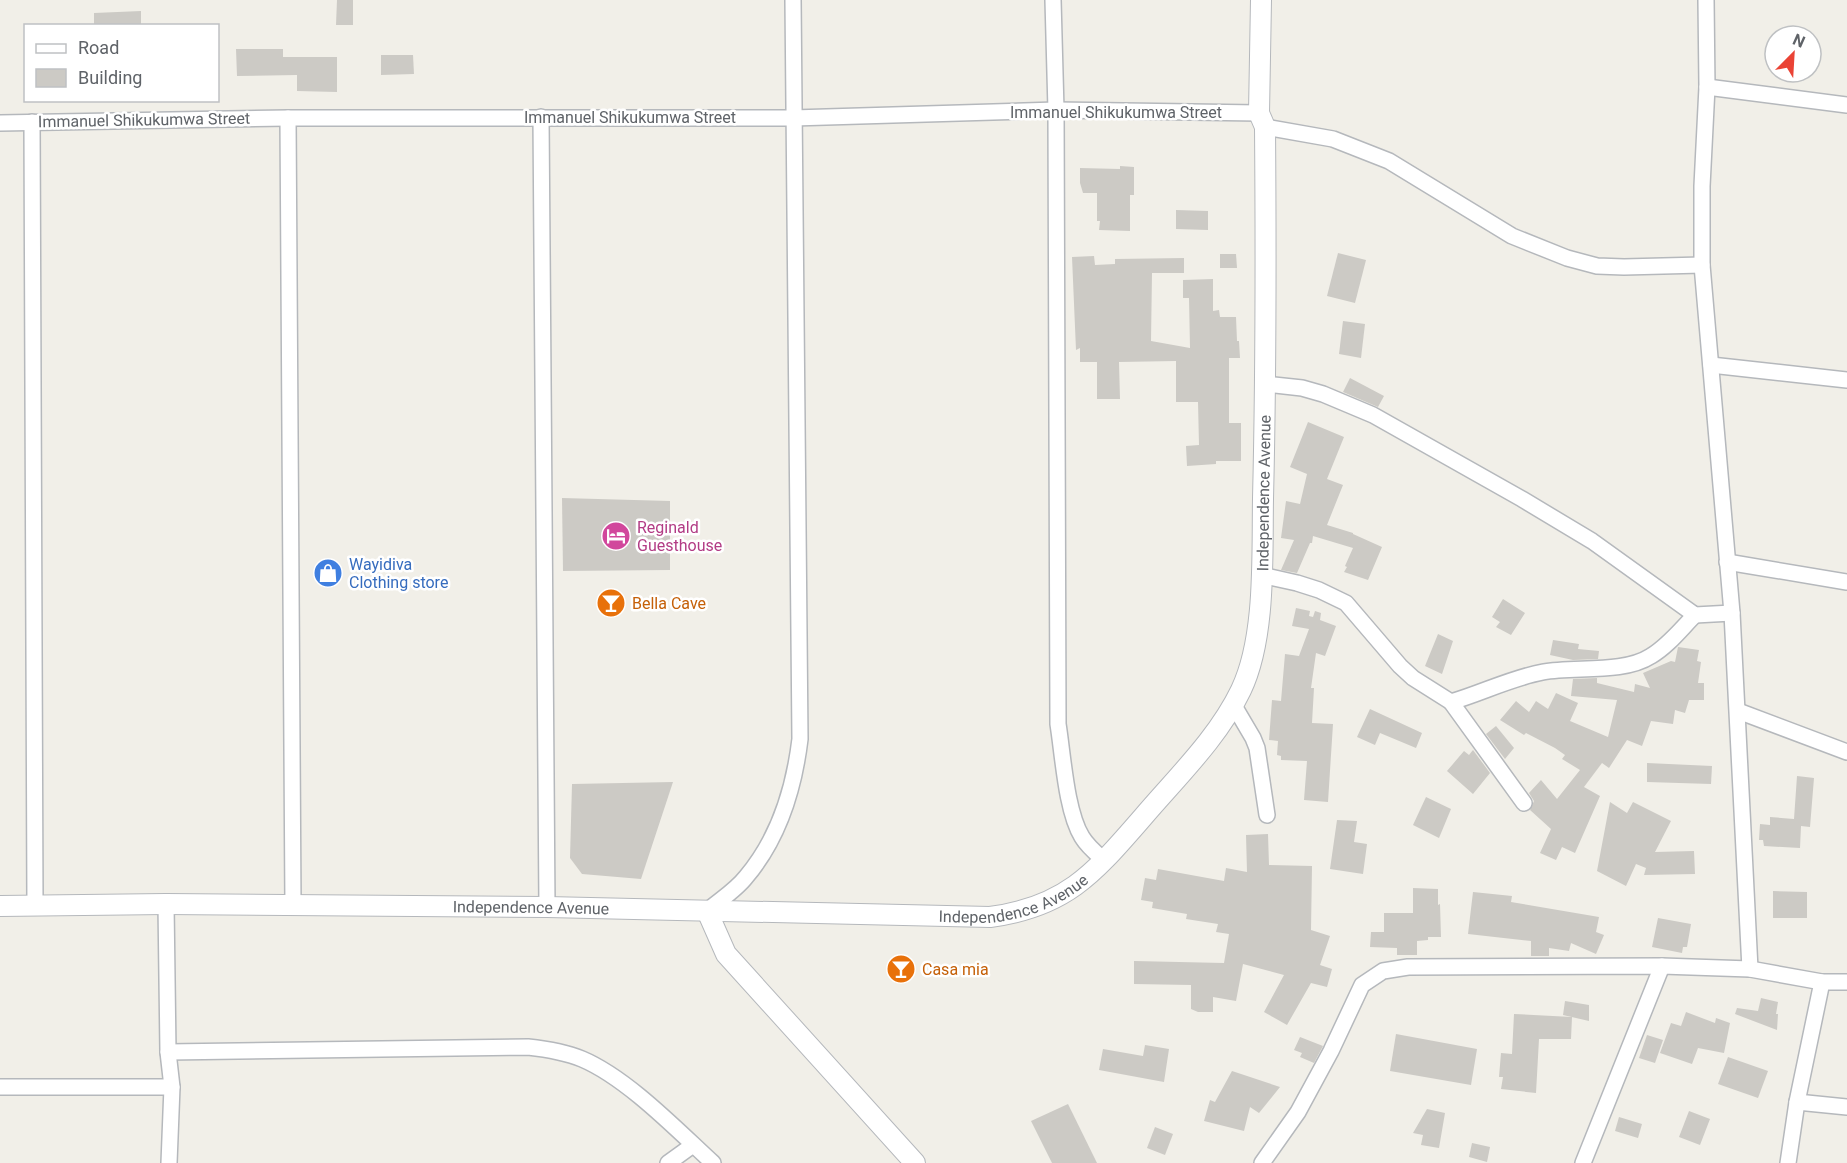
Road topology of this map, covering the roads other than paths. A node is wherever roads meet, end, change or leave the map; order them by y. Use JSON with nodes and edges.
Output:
{"nodes":[{"id":1,"x":793,"y":0,"type":"edge"},
{"id":2,"x":1053,"y":0,"type":"edge"},
{"id":3,"x":1262,"y":0,"type":"edge"},
{"id":4,"x":1706,"y":0,"type":"edge"},
{"id":5,"x":1707,"y":87,"type":"junction"},
{"id":6,"x":1847,"y":105,"type":"edge"},
{"id":7,"x":1056,"y":110,"type":"junction"},
{"id":8,"x":541,"y":117,"type":"junction"},
{"id":9,"x":288,"y":118,"type":"junction"},
{"id":10,"x":793,"y":118,"type":"junction"},
{"id":11,"x":1262,"y":120,"type":"junction"},
{"id":12,"x":32,"y":122,"type":"junction"},
{"id":13,"x":0,"y":123,"type":"edge"},
{"id":14,"x":1702,"y":265,"type":"junction"},
{"id":15,"x":1711,"y":365,"type":"junction"},
{"id":16,"x":1847,"y":380,"type":"edge"},
{"id":17,"x":1266,"y":384,"type":"junction"},
{"id":18,"x":1727,"y":562,"type":"junction"},
{"id":19,"x":1261,"y":575,"type":"junction"},
{"id":20,"x":1847,"y":582,"type":"edge"},
{"id":21,"x":1732,"y":613,"type":"junction"},
{"id":22,"x":1695,"y":615,"type":"junction"},
{"id":23,"x":1451,"y":702,"type":"junction"},
{"id":24,"x":1233,"y":704,"type":"junction"},
{"id":25,"x":1738,"y":711,"type":"junction"},
{"id":26,"x":1847,"y":752,"type":"edge"},
{"id":27,"x":1524,"y":803,"type":"dead end"},
{"id":28,"x":1267,"y":815,"type":"dead end"},
{"id":29,"x":1105,"y":861,"type":"junction"},
{"id":30,"x":166,"y":904,"type":"junction"},
{"id":31,"x":0,"y":906,"type":"edge"},
{"id":32,"x":35,"y":906,"type":"junction"},
{"id":33,"x":293,"y":906,"type":"junction"},
{"id":34,"x":548,"y":906,"type":"junction"},
{"id":35,"x":707,"y":911,"type":"junction"},
{"id":36,"x":1662,"y":966,"type":"junction"},
{"id":37,"x":1750,"y":969,"type":"junction"},
{"id":38,"x":1822,"y":982,"type":"junction"},
{"id":39,"x":1847,"y":982,"type":"edge"},
{"id":40,"x":168,"y":1052,"type":"junction"},
{"id":41,"x":0,"y":1087,"type":"edge"},
{"id":42,"x":172,"y":1087,"type":"junction"},
{"id":43,"x":1797,"y":1101,"type":"junction"},
{"id":44,"x":1847,"y":1107,"type":"edge"},
{"id":45,"x":693,"y":1145,"type":"junction"},
{"id":46,"x":169,"y":1163,"type":"edge"},
{"id":47,"x":668,"y":1163,"type":"edge"},
{"id":48,"x":713,"y":1163,"type":"edge"},
{"id":49,"x":915,"y":1163,"type":"edge"},
{"id":50,"x":1262,"y":1163,"type":"edge"},
{"id":51,"x":1583,"y":1163,"type":"edge"},
{"id":52,"x":1788,"y":1163,"type":"edge"}],
"edges":[{"from":1,"to":10,"type":"street"},
{"from":2,"to":7,"type":"street"},
{"from":3,"to":11,"type":"street","name":"Independence Avenue"},
{"from":4,"to":5,"type":"street"},
{"from":5,"to":6,"type":"street"},
{"from":5,"to":14,"type":"street"},
{"from":7,"to":10,"type":"street","name":"Immanuel Shikukumwa Street"},
{"from":7,"to":11,"type":"street","name":"Immanuel Shikukumwa Street"},
{"from":7,"to":29,"type":"street"},
{"from":8,"to":9,"type":"street","name":"Immanuel Shikukumwa Street"},
{"from":8,"to":10,"type":"street","name":"Immanuel Shikukumwa Street"},
{"from":8,"to":34,"type":"street"},
{"from":9,"to":12,"type":"street","name":"Immanuel Shikukumwa Street"},
{"from":9,"to":33,"type":"street"},
{"from":10,"to":35,"type":"street"},
{"from":11,"to":14,"type":"street","name":"Immanuel Shikukumwa Street"},
{"from":11,"to":17,"type":"street","name":"Independence Avenue"},
{"from":12,"to":13,"type":"street","name":"Immanuel Shikukumwa Street"},
{"from":12,"to":32,"type":"street"},
{"from":14,"to":15,"type":"street"},
{"from":15,"to":16,"type":"street"},
{"from":15,"to":18,"type":"street"},
{"from":17,"to":19,"type":"street","name":"Independence Avenue"},
{"from":17,"to":22,"type":"street"},
{"from":18,"to":20,"type":"street"},
{"from":18,"to":21,"type":"street"},
{"from":19,"to":23,"type":"street"},
{"from":19,"to":24,"type":"street","name":"Independence Avenue"},
{"from":21,"to":22,"type":"street"},
{"from":21,"to":25,"type":"street"},
{"from":22,"to":23,"type":"street"},
{"from":23,"to":27,"type":"street"},
{"from":24,"to":28,"type":"street"},
{"from":24,"to":29,"type":"street","name":"Independence Avenue"},
{"from":25,"to":26,"type":"street"},
{"from":25,"to":37,"type":"street"},
{"from":29,"to":35,"type":"street","name":"Independence Avenue"},
{"from":30,"to":32,"type":"street","name":"Independence Avenue"},
{"from":30,"to":33,"type":"street","name":"Independence Avenue"},
{"from":30,"to":40,"type":"street"},
{"from":31,"to":32,"type":"street","name":"Independence Avenue"},
{"from":33,"to":34,"type":"street","name":"Independence Avenue"},
{"from":34,"to":35,"type":"street","name":"Independence Avenue"},
{"from":35,"to":49,"type":"street"},
{"from":36,"to":37,"type":"street"},
{"from":36,"to":50,"type":"street"},
{"from":36,"to":51,"type":"street"},
{"from":37,"to":38,"type":"street"},
{"from":38,"to":39,"type":"street"},
{"from":38,"to":43,"type":"street"},
{"from":40,"to":42,"type":"street"},
{"from":40,"to":45,"type":"street"},
{"from":41,"to":42,"type":"street"},
{"from":42,"to":46,"type":"street"},
{"from":43,"to":44,"type":"street"},
{"from":43,"to":52,"type":"street"},
{"from":45,"to":47,"type":"street"},
{"from":45,"to":48,"type":"street"}]}
